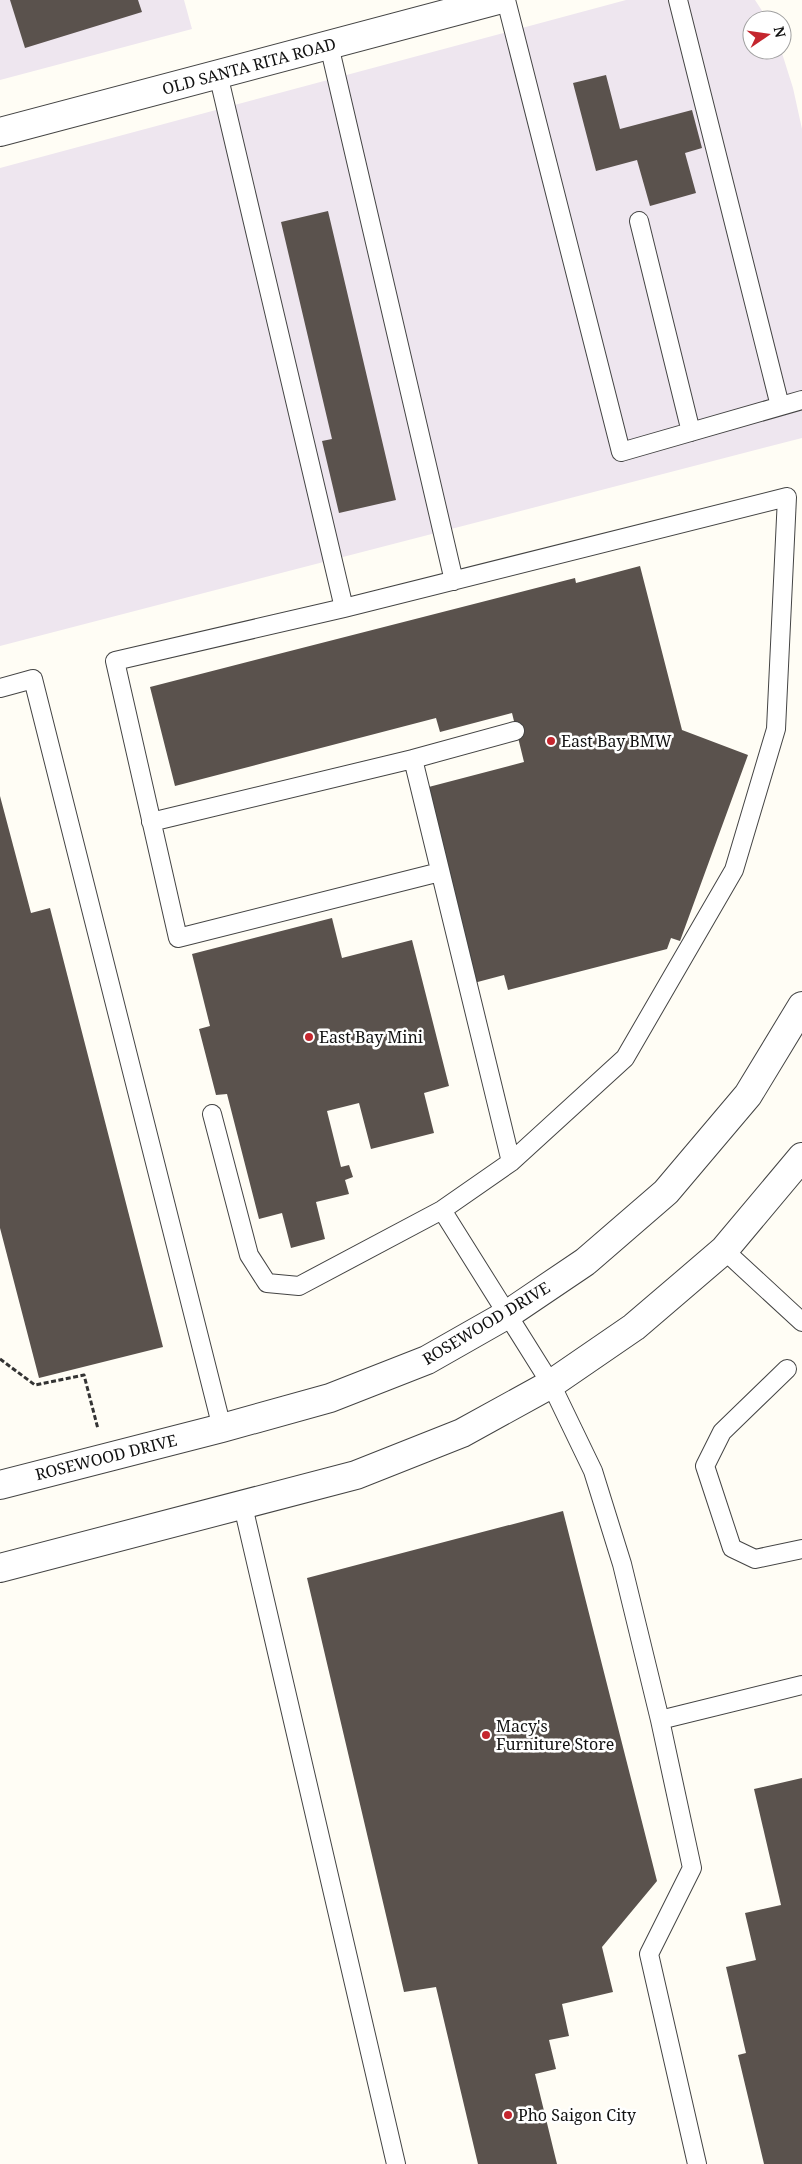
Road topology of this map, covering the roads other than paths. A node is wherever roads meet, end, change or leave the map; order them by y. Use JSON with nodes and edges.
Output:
{"nodes":[{"id":1,"x":498,"y":0,"type":"edge"},
{"id":2,"x":506,"y":0,"type":"edge"},
{"id":3,"x":678,"y":0,"type":"edge"},
{"id":4,"x":330,"y":45,"type":"junction"},
{"id":5,"x":218,"y":74,"type":"junction"},
{"id":6,"x":0,"y":132,"type":"edge"},
{"id":7,"x":639,"y":221,"type":"dead end"},
{"id":8,"x":802,"y":400,"type":"edge"},
{"id":9,"x":780,"y":406,"type":"junction"},
{"id":10,"x":691,"y":432,"type":"junction"},
{"id":11,"x":454,"y":581,"type":"junction"},
{"id":12,"x":344,"y":608,"type":"junction"},
{"id":13,"x":0,"y":688,"type":"edge"},
{"id":14,"x":515,"y":731,"type":"dead end"},
{"id":15,"x":413,"y":759,"type":"junction"},
{"id":16,"x":151,"y":822,"type":"junction"},
{"id":17,"x":440,"y":872,"type":"junction"},
{"id":18,"x":802,"y":1006,"type":"edge"},
{"id":19,"x":212,"y":1114,"type":"dead end"},
{"id":20,"x":802,"y":1157,"type":"edge"},
{"id":21,"x":511,"y":1162,"type":"junction"},
{"id":22,"x":442,"y":1210,"type":"junction"},
{"id":23,"x":724,"y":1250,"type":"junction"},
{"id":24,"x":508,"y":1314,"type":"junction"},
{"id":25,"x":802,"y":1322,"type":"edge"},
{"id":26,"x":787,"y":1370,"type":"dead end"},
{"id":27,"x":551,"y":1384,"type":"junction"},
{"id":28,"x":222,"y":1428,"type":"junction"},
{"id":29,"x":0,"y":1485,"type":"edge"},
{"id":30,"x":243,"y":1506,"type":"junction"},
{"id":31,"x":802,"y":1549,"type":"edge"},
{"id":32,"x":0,"y":1568,"type":"edge"},
{"id":33,"x":802,"y":1685,"type":"edge"},
{"id":34,"x":660,"y":1720,"type":"junction"},
{"id":35,"x":396,"y":2164,"type":"edge"},
{"id":36,"x":697,"y":2164,"type":"edge"}],
"edges":[{"from":1,"to":4,"type":"street","name":"OLD SANTA RITA ROAD"},
{"from":2,"to":10,"type":"lane"},
{"from":3,"to":9,"type":"lane"},
{"from":4,"to":5,"type":"street","name":"OLD SANTA RITA ROAD"},
{"from":4,"to":11,"type":"lane"},
{"from":5,"to":6,"type":"street","name":"OLD SANTA RITA ROAD"},
{"from":5,"to":12,"type":"lane"},
{"from":7,"to":10,"type":"lane"},
{"from":8,"to":9,"type":"lane"},
{"from":9,"to":10,"type":"lane"},
{"from":11,"to":12,"type":"lane"},
{"from":11,"to":21,"type":"lane"},
{"from":12,"to":16,"type":"lane"},
{"from":13,"to":28,"type":"lane"},
{"from":14,"to":15,"type":"lane"},
{"from":15,"to":16,"type":"lane"},
{"from":15,"to":17,"type":"lane"},
{"from":16,"to":17,"type":"lane"},
{"from":17,"to":21,"type":"lane"},
{"from":18,"to":24,"type":"street","name":"ROSEWOOD DRIVE"},
{"from":19,"to":22,"type":"lane"},
{"from":20,"to":23,"type":"street"},
{"from":21,"to":22,"type":"lane"},
{"from":22,"to":24,"type":"lane"},
{"from":23,"to":25,"type":"lane"},
{"from":23,"to":27,"type":"street"},
{"from":24,"to":27,"type":"lane"},
{"from":24,"to":28,"type":"street","name":"ROSEWOOD DRIVE"},
{"from":26,"to":31,"type":"lane"},
{"from":27,"to":30,"type":"street"},
{"from":27,"to":34,"type":"lane"},
{"from":28,"to":29,"type":"street","name":"ROSEWOOD DRIVE"},
{"from":30,"to":32,"type":"street"},
{"from":30,"to":35,"type":"lane"},
{"from":33,"to":34,"type":"lane"},
{"from":34,"to":36,"type":"lane"}]}
